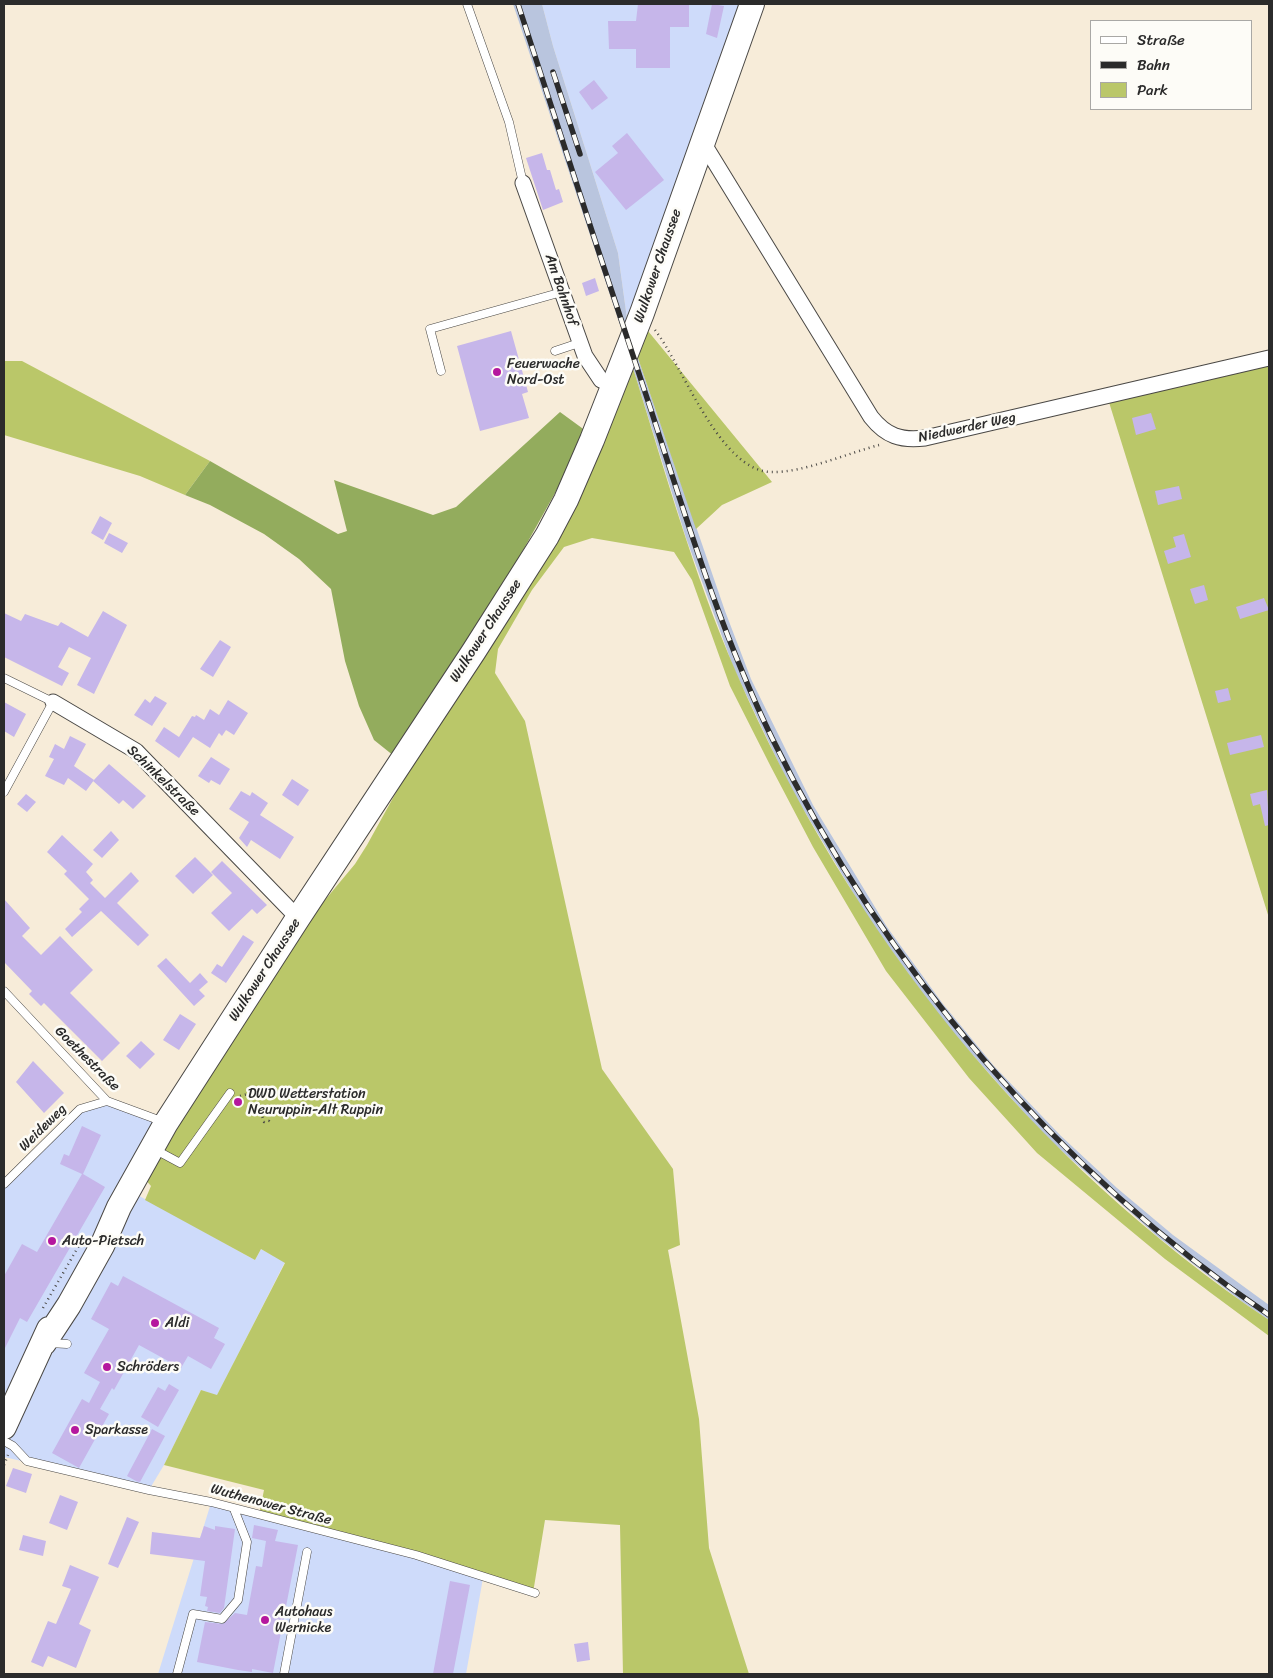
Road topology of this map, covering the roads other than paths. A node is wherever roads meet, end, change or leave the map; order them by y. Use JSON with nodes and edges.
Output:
{"nodes":[{"id":1,"x":467,"y":4,"type":"edge"},
{"id":2,"x":752,"y":4,"type":"edge"},
{"id":3,"x":702,"y":141,"type":"junction"},
{"id":4,"x":523,"y":184,"type":"joint"},
{"id":5,"x":562,"y":292,"type":"junction"},
{"id":6,"x":579,"y":343,"type":"junction"},
{"id":7,"x":555,"y":351,"type":"dead end"},
{"id":8,"x":1269,"y":358,"type":"edge"},
{"id":9,"x":441,"y":370,"type":"dead end"},
{"id":10,"x":614,"y":386,"type":"junction"},
{"id":11,"x":4,"y":678,"type":"edge"},
{"id":12,"x":53,"y":702,"type":"junction"},
{"id":13,"x":4,"y":792,"type":"edge"},
{"id":14,"x":298,"y":918,"type":"junction"},
{"id":15,"x":4,"y":991,"type":"edge"},
{"id":16,"x":233,"y":1095,"type":"road end"},
{"id":17,"x":107,"y":1101,"type":"junction"},
{"id":18,"x":166,"y":1123,"type":"junction"},
{"id":19,"x":152,"y":1148,"type":"junction"},
{"id":20,"x":4,"y":1184,"type":"edge"},
{"id":21,"x":4,"y":1427,"type":"edge"},
{"id":22,"x":4,"y":1441,"type":"edge"},
{"id":23,"x":234,"y":1508,"type":"junction"},
{"id":24,"x":307,"y":1552,"type":"dead end"},
{"id":25,"x":535,"y":1593,"type":"dead end"},
{"id":26,"x":176,"y":1674,"type":"edge"},
{"id":27,"x":284,"y":1674,"type":"edge"}],
"edges":[{"from":1,"to":4,"type":"lane"},
{"from":2,"to":3,"type":"main road","name":"Wulkower Chaussee"},
{"from":3,"to":8,"type":"street","name":"Niedwerder Weg"},
{"from":3,"to":10,"type":"main road","name":"Wulkower Chaussee"},
{"from":4,"to":5,"type":"street","name":"Am Bahnhof"},
{"from":5,"to":6,"type":"street","name":"Am Bahnhof"},
{"from":5,"to":9,"type":"lane"},
{"from":6,"to":7,"type":"lane"},
{"from":6,"to":10,"type":"street","name":"Am Bahnhof"},
{"from":10,"to":14,"type":"main road","name":"Wulkower Chaussee"},
{"from":11,"to":12,"type":"lane","name":"Schinkelstraße"},
{"from":12,"to":13,"type":"lane"},
{"from":12,"to":14,"type":"street","name":"Schinkelstraße"},
{"from":14,"to":18,"type":"main road","name":"Wulkower Chaussee"},
{"from":15,"to":17,"type":"lane","name":"Goethestraße"},
{"from":16,"to":19,"type":"lane"},
{"from":17,"to":18,"type":"lane","name":"Goethestraße"},
{"from":17,"to":20,"type":"lane","name":"Weideweg"},
{"from":18,"to":19,"type":"main road","name":"Wulkower Chaussee"},
{"from":19,"to":21,"type":"main road","name":"Wulkower Chaussee"},
{"from":22,"to":23,"type":"lane","name":"Wuthenower Straße"},
{"from":23,"to":25,"type":"lane","name":"Wuthenower Straße"},
{"from":23,"to":26,"type":"lane"},
{"from":24,"to":27,"type":"lane"}]}
